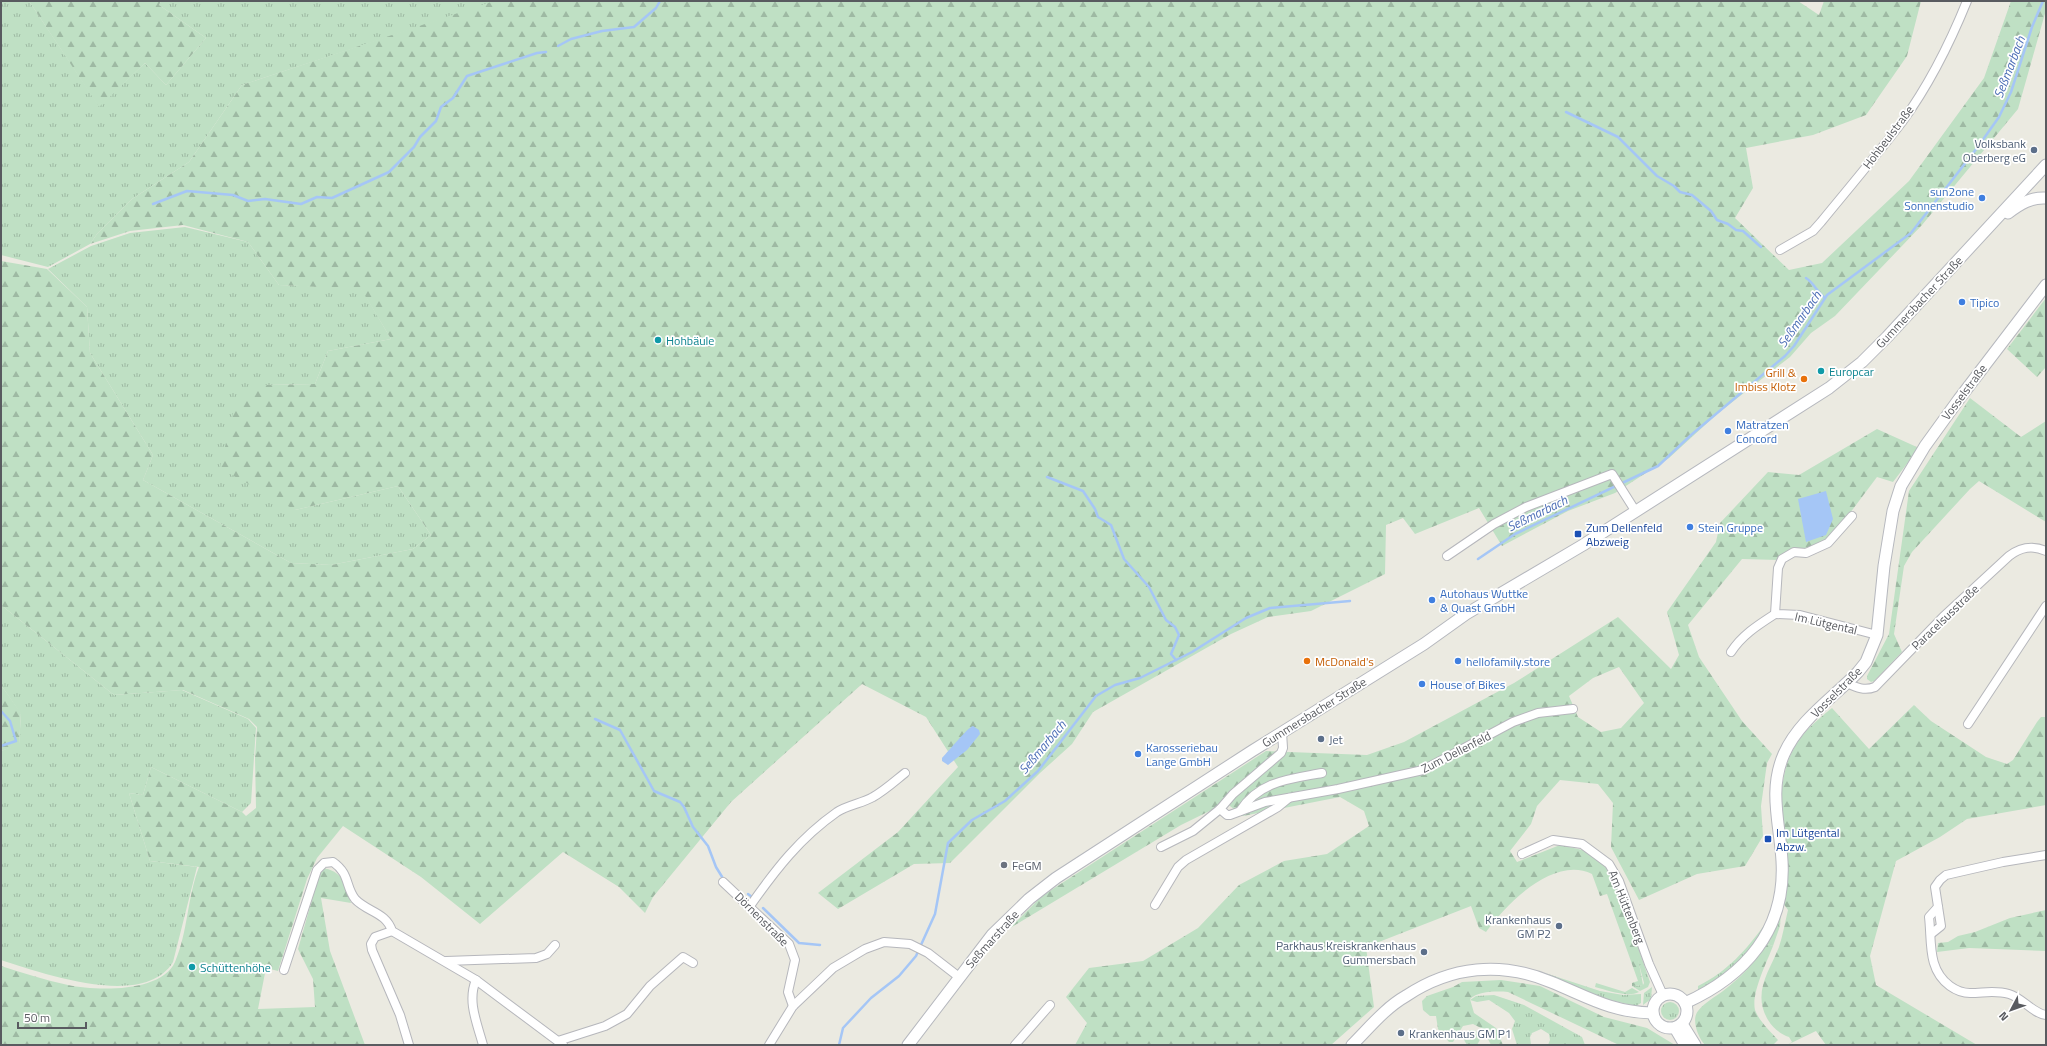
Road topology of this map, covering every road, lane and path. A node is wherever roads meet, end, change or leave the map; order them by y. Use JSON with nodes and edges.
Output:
{"nodes":[{"id":1,"x":1968,"y":1,"type":"edge"},
{"id":2,"x":2046,"y":165,"type":"edge"},
{"id":3,"x":2046,"y":198,"type":"edge"},
{"id":4,"x":1991,"y":225,"type":"junction"},
{"id":5,"x":1780,"y":250,"type":"dead end"},
{"id":6,"x":2046,"y":285,"type":"edge"},
{"id":7,"x":1636,"y":512,"type":"junction"},
{"id":8,"x":1852,"y":516,"type":"dead end"},
{"id":9,"x":2046,"y":551,"type":"edge"},
{"id":10,"x":1447,"y":556,"type":"dead end"},
{"id":11,"x":2046,"y":606,"type":"edge"},
{"id":12,"x":1775,"y":614,"type":"junction"},
{"id":13,"x":1877,"y":635,"type":"junction"},
{"id":14,"x":1731,"y":652,"type":"dead end"},
{"id":15,"x":1847,"y":683,"type":"junction"},
{"id":16,"x":1572,"y":709,"type":"dead end"},
{"id":17,"x":1968,"y":724,"type":"dead end"},
{"id":18,"x":1282,"y":732,"type":"junction"},
{"id":19,"x":1322,"y":772,"type":"dead end"},
{"id":20,"x":905,"y":773,"type":"dead end"},
{"id":21,"x":1290,"y":797,"type":"junction"},
{"id":22,"x":1220,"y":809,"type":"junction"},
{"id":23,"x":1240,"y":811,"type":"junction"},
{"id":24,"x":1161,"y":847,"type":"dead end"},
{"id":25,"x":1095,"y":852,"type":"joint"},
{"id":26,"x":1522,"y":854,"type":"dead end"},
{"id":27,"x":2046,"y":855,"type":"edge"},
{"id":28,"x":723,"y":882,"type":"dead end"},
{"id":29,"x":1155,"y":905,"type":"dead end"},
{"id":30,"x":750,"y":906,"type":"junction"},
{"id":31,"x":392,"y":931,"type":"junction"},
{"id":32,"x":555,"y":945,"type":"dead end"},
{"id":33,"x":446,"y":961,"type":"junction"},
{"id":34,"x":693,"y":963,"type":"dead end"},
{"id":35,"x":284,"y":970,"type":"dead end"},
{"id":36,"x":959,"y":977,"type":"junction"},
{"id":37,"x":476,"y":980,"type":"junction"},
{"id":38,"x":1663,"y":995,"type":"junction"},
{"id":39,"x":1685,"y":1003,"type":"junction"},
{"id":40,"x":1050,"y":1005,"type":"dead end"},
{"id":41,"x":793,"y":1006,"type":"junction"},
{"id":42,"x":1652,"y":1012,"type":"junction"},
{"id":43,"x":2046,"y":1015,"type":"edge"},
{"id":44,"x":1678,"y":1026,"type":"junction"},
{"id":45,"x":560,"y":1043,"type":"edge"},
{"id":46,"x":409,"y":1045,"type":"edge"},
{"id":47,"x":483,"y":1045,"type":"edge"},
{"id":48,"x":769,"y":1045,"type":"edge"},
{"id":49,"x":908,"y":1045,"type":"edge"},
{"id":50,"x":1015,"y":1045,"type":"edge"},
{"id":51,"x":1352,"y":1045,"type":"edge"},
{"id":52,"x":1685,"y":1045,"type":"edge"},
{"id":53,"x":1695,"y":1045,"type":"edge"}],
"edges":[{"from":1,"to":5,"type":"street","name":"Hohbeulstraße"},
{"from":2,"to":4,"type":"main road","name":"Gummersbacher Straße"},
{"from":3,"to":4,"type":"main road"},
{"from":4,"to":7,"type":"main road","name":"Gummersbacher Straße"},
{"from":6,"to":13,"type":"main road","name":"Vosselstraße"},
{"from":7,"to":10,"type":"street"},
{"from":7,"to":18,"type":"main road","name":"Gummersbacher Straße"},
{"from":8,"to":12,"type":"street"},
{"from":9,"to":15,"type":"street","name":"Paracelsusstraße"},
{"from":11,"to":17,"type":"street"},
{"from":12,"to":13,"type":"street","name":"Im Lütgental"},
{"from":12,"to":14,"type":"street"},
{"from":13,"to":15,"type":"main road","name":"Vosselstraße"},
{"from":15,"to":39,"type":"main road","name":"Vosselstraße"},
{"from":16,"to":21,"type":"street","name":"Zum Dellenfeld"},
{"from":18,"to":22,"type":"street"},
{"from":18,"to":25,"type":"main road","name":"Gummersbacher Straße"},
{"from":19,"to":23,"type":"street"},
{"from":20,"to":30,"type":"street"},
{"from":21,"to":23,"type":"street","name":"Zum Dellenfeld"},
{"from":21,"to":29,"type":"street","name":"Zum Dellenfeld"},
{"from":22,"to":23,"type":"street","name":"Zum Dellenfeld"},
{"from":22,"to":24,"type":"street"},
{"from":25,"to":36,"type":"main road","name":"Seßmarstraße"},
{"from":26,"to":38,"type":"street","name":"Am Hüttenberg"},
{"from":27,"to":43,"type":"street"},
{"from":28,"to":30,"type":"street","name":"Dörnenstraße"},
{"from":30,"to":41,"type":"street","name":"Dörnenstraße"},
{"from":31,"to":33,"type":"street"},
{"from":31,"to":35,"type":"street"},
{"from":31,"to":46,"type":"street"},
{"from":32,"to":33,"type":"street"},
{"from":33,"to":37,"type":"street"},
{"from":34,"to":45,"type":"street"},
{"from":36,"to":41,"type":"street"},
{"from":36,"to":49,"type":"main road","name":"Seßmarstraße"},
{"from":37,"to":45,"type":"street"},
{"from":37,"to":47,"type":"street"},
{"from":38,"to":39,"type":"main road"},
{"from":38,"to":42,"type":"main road"},
{"from":39,"to":44,"type":"main road"},
{"from":40,"to":50,"type":"street"},
{"from":41,"to":48,"type":"street"},
{"from":42,"to":44,"type":"main road"},
{"from":42,"to":51,"type":"main road"},
{"from":44,"to":52,"type":"main road"},
{"from":44,"to":53,"type":"main road"}]}
